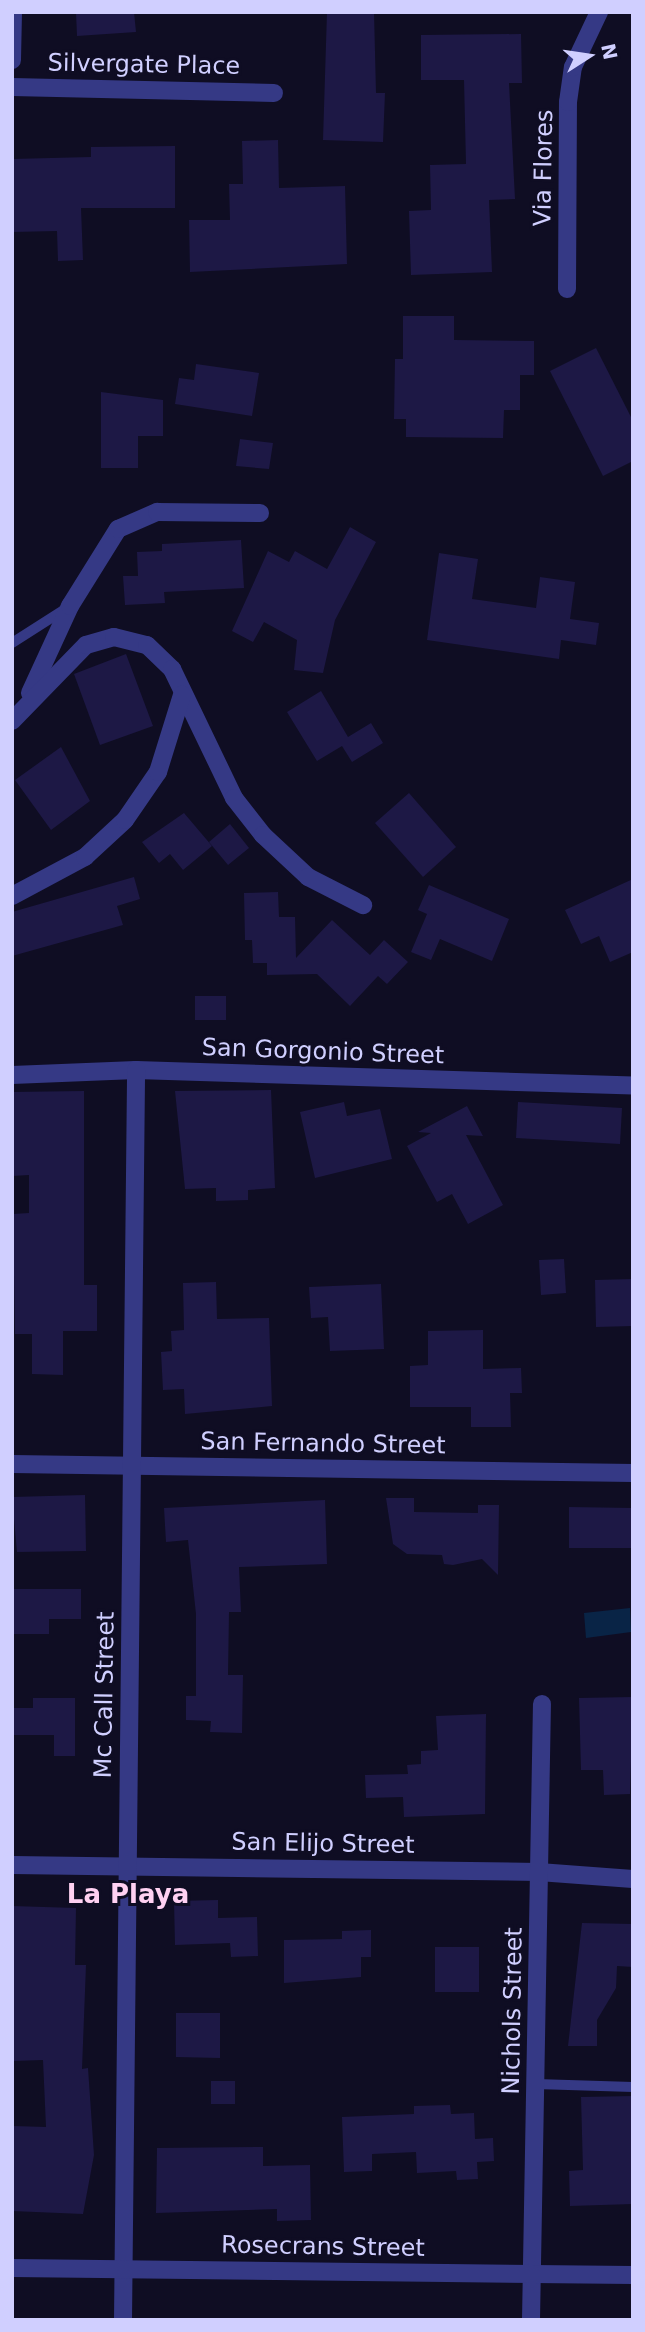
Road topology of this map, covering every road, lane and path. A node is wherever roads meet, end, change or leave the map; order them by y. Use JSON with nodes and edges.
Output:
{"nodes":[{"id":1,"x":13,"y":12,"type":"edge"},
{"id":2,"x":599,"y":12,"type":"edge"},
{"id":3,"x":12,"y":60,"type":"edge"},
{"id":4,"x":12,"y":87,"type":"edge"},
{"id":5,"x":274,"y":93,"type":"dead end"},
{"id":6,"x":567,"y":289,"type":"dead end"},
{"id":7,"x":261,"y":513,"type":"dead end"},
{"id":8,"x":70,"y":606,"type":"junction"},
{"id":9,"x":12,"y":643,"type":"edge"},
{"id":10,"x":182,"y":695,"type":"junction"},
{"id":11,"x":17,"y":717,"type":"edge"},
{"id":12,"x":12,"y":896,"type":"edge"},
{"id":13,"x":363,"y":905,"type":"dead end"},
{"id":14,"x":136,"y":1070,"type":"junction"},
{"id":15,"x":12,"y":1075,"type":"edge"},
{"id":16,"x":633,"y":1086,"type":"edge"},
{"id":17,"x":12,"y":1464,"type":"edge"},
{"id":18,"x":135,"y":1466,"type":"junction"},
{"id":19,"x":633,"y":1473,"type":"edge"},
{"id":20,"x":542,"y":1704,"type":"dead end"},
{"id":21,"x":12,"y":1865,"type":"edge"},
{"id":22,"x":126,"y":1866,"type":"junction"},
{"id":23,"x":540,"y":1872,"type":"junction"},
{"id":24,"x":633,"y":1879,"type":"edge"},
{"id":25,"x":536,"y":2084,"type":"junction"},
{"id":26,"x":633,"y":2087,"type":"edge"},
{"id":27,"x":12,"y":2268,"type":"edge"},
{"id":28,"x":122,"y":2269,"type":"junction"},
{"id":29,"x":532,"y":2274,"type":"junction"},
{"id":30,"x":633,"y":2276,"type":"edge"},
{"id":31,"x":123,"y":2320,"type":"edge"},
{"id":32,"x":531,"y":2320,"type":"edge"}],
"edges":[{"from":1,"to":3,"type":"street","name":"Silvergate Place"},
{"from":2,"to":6,"type":"street","name":"Via Flores"},
{"from":4,"to":5,"type":"street","name":"Silvergate Place"},
{"from":7,"to":8,"type":"street"},
{"from":8,"to":9,"type":"lane"},
{"from":8,"to":11,"type":"street"},
{"from":10,"to":11,"type":"street"},
{"from":10,"to":12,"type":"street"},
{"from":10,"to":13,"type":"street"},
{"from":14,"to":15,"type":"street","name":"San Gorgonio Street"},
{"from":14,"to":16,"type":"street","name":"San Gorgonio Street"},
{"from":14,"to":18,"type":"street","name":"Mc Call Street"},
{"from":17,"to":18,"type":"street","name":"San Fernando Street"},
{"from":18,"to":19,"type":"street","name":"San Fernando Street"},
{"from":18,"to":22,"type":"street","name":"Mc Call Street"},
{"from":20,"to":23,"type":"street","name":"Nichols Street"},
{"from":21,"to":22,"type":"street","name":"San Elijo Street"},
{"from":22,"to":23,"type":"street","name":"San Elijo Street"},
{"from":22,"to":28,"type":"street","name":"Mc Call Street"},
{"from":23,"to":24,"type":"street","name":"San Elijo Street"},
{"from":23,"to":25,"type":"street","name":"Nichols Street"},
{"from":25,"to":26,"type":"lane"},
{"from":25,"to":29,"type":"street","name":"Nichols Street"},
{"from":27,"to":28,"type":"street","name":"Rosecrans Street"},
{"from":28,"to":29,"type":"street","name":"Rosecrans Street"},
{"from":28,"to":31,"type":"street","name":"Mc Call Street"},
{"from":29,"to":30,"type":"street","name":"Rosecrans Street"},
{"from":29,"to":32,"type":"street","name":"Nichols Street"}]}
